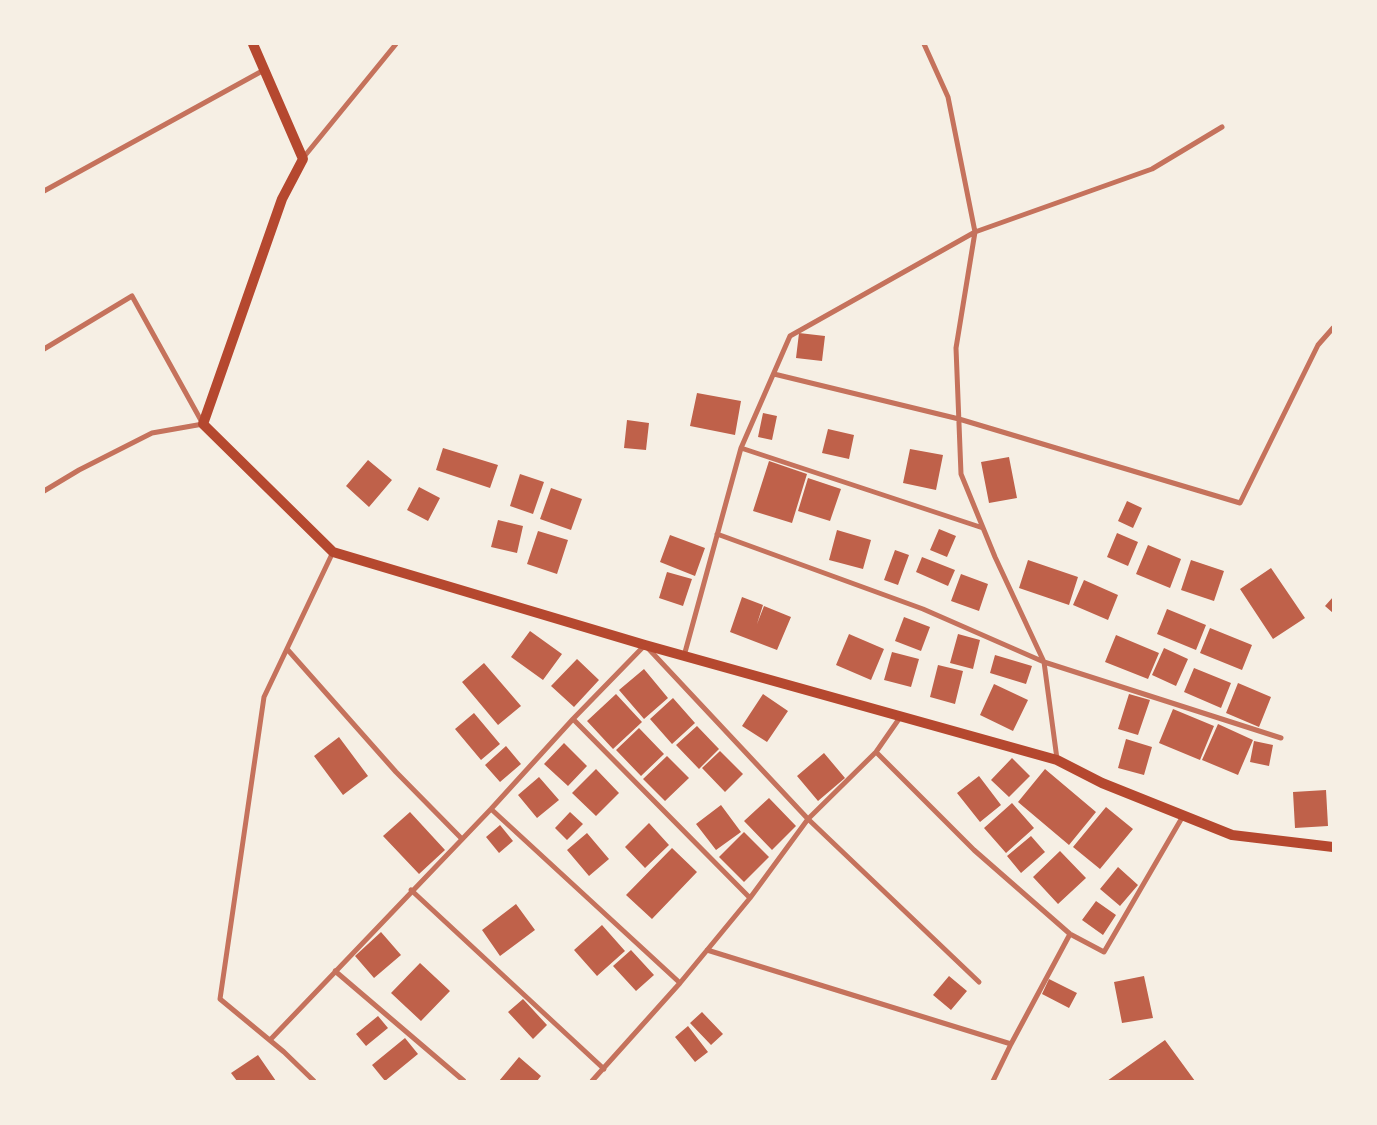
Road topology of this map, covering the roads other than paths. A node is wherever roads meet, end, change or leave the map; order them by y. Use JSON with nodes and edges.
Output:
{"nodes":[{"id":1,"x":253,"y":44,"type":"edge"},
{"id":2,"x":396,"y":44,"type":"edge"},
{"id":3,"x":924,"y":44,"type":"edge"},
{"id":4,"x":264,"y":70,"type":"junction"},
{"id":5,"x":1222,"y":127,"type":"dead end"},
{"id":6,"x":303,"y":159,"type":"junction"},
{"id":7,"x":44,"y":191,"type":"edge"},
{"id":8,"x":975,"y":232,"type":"junction"},
{"id":9,"x":1333,"y":328,"type":"edge"},
{"id":10,"x":44,"y":349,"type":"edge"},
{"id":11,"x":774,"y":374,"type":"junction"},
{"id":12,"x":959,"y":419,"type":"junction"},
{"id":13,"x":203,"y":424,"type":"junction"},
{"id":14,"x":741,"y":448,"type":"junction"},
{"id":15,"x":44,"y":490,"type":"edge"},
{"id":16,"x":983,"y":528,"type":"junction"},
{"id":17,"x":717,"y":534,"type":"junction"},
{"id":18,"x":333,"y":552,"type":"junction"},
{"id":19,"x":645,"y":645,"type":"junction"},
{"id":20,"x":287,"y":649,"type":"junction"},
{"id":21,"x":684,"y":656,"type":"junction"},
{"id":22,"x":1044,"y":662,"type":"junction"},
{"id":23,"x":902,"y":716,"type":"junction"},
{"id":24,"x":573,"y":719,"type":"junction"},
{"id":25,"x":1281,"y":738,"type":"dead end"},
{"id":26,"x":876,"y":752,"type":"junction"},
{"id":27,"x":1057,"y":760,"type":"junction"},
{"id":28,"x":490,"y":809,"type":"junction"},
{"id":29,"x":1184,"y":816,"type":"junction"},
{"id":30,"x":808,"y":819,"type":"junction"},
{"id":31,"x":462,"y":839,"type":"junction"},
{"id":32,"x":1333,"y":847,"type":"edge"},
{"id":33,"x":411,"y":890,"type":"junction"},
{"id":34,"x":750,"y":898,"type":"junction"},
{"id":35,"x":1070,"y":934,"type":"junction"},
{"id":36,"x":707,"y":950,"type":"junction"},
{"id":37,"x":335,"y":971,"type":"junction"},
{"id":38,"x":980,"y":982,"type":"dead end"},
{"id":39,"x":680,"y":983,"type":"junction"},
{"id":40,"x":270,"y":1040,"type":"junction"},
{"id":41,"x":1011,"y":1044,"type":"junction"},
{"id":42,"x":604,"y":1070,"type":"junction"},
{"id":43,"x":314,"y":1081,"type":"edge"},
{"id":44,"x":464,"y":1081,"type":"edge"},
{"id":45,"x":592,"y":1081,"type":"edge"},
{"id":46,"x":994,"y":1081,"type":"edge"}],
"edges":[{"from":1,"to":4,"type":"main road"},
{"from":2,"to":6,"type":"street"},
{"from":3,"to":8,"type":"street"},
{"from":4,"to":6,"type":"main road"},
{"from":4,"to":7,"type":"street"},
{"from":5,"to":8,"type":"street"},
{"from":6,"to":13,"type":"main road"},
{"from":8,"to":11,"type":"street"},
{"from":8,"to":12,"type":"street"},
{"from":9,"to":12,"type":"street"},
{"from":10,"to":13,"type":"street"},
{"from":11,"to":12,"type":"street"},
{"from":11,"to":14,"type":"street"},
{"from":12,"to":16,"type":"street"},
{"from":13,"to":15,"type":"street"},
{"from":13,"to":18,"type":"main road"},
{"from":14,"to":16,"type":"street"},
{"from":14,"to":17,"type":"street"},
{"from":16,"to":22,"type":"street"},
{"from":17,"to":21,"type":"street"},
{"from":17,"to":22,"type":"street"},
{"from":18,"to":19,"type":"main road"},
{"from":18,"to":20,"type":"street"},
{"from":19,"to":21,"type":"main road"},
{"from":19,"to":24,"type":"street"},
{"from":19,"to":30,"type":"street"},
{"from":20,"to":31,"type":"street"},
{"from":20,"to":40,"type":"street"},
{"from":21,"to":23,"type":"main road"},
{"from":22,"to":25,"type":"street"},
{"from":22,"to":27,"type":"street"},
{"from":23,"to":26,"type":"street"},
{"from":23,"to":27,"type":"main road"},
{"from":24,"to":28,"type":"street"},
{"from":24,"to":34,"type":"street"},
{"from":26,"to":30,"type":"street"},
{"from":26,"to":35,"type":"street"},
{"from":27,"to":29,"type":"main road"},
{"from":28,"to":31,"type":"street"},
{"from":28,"to":39,"type":"street"},
{"from":29,"to":32,"type":"main road"},
{"from":29,"to":35,"type":"street"},
{"from":30,"to":34,"type":"street"},
{"from":30,"to":38,"type":"street"},
{"from":31,"to":33,"type":"street"},
{"from":33,"to":37,"type":"street"},
{"from":33,"to":42,"type":"street"},
{"from":34,"to":36,"type":"street"},
{"from":35,"to":41,"type":"street"},
{"from":36,"to":39,"type":"street"},
{"from":36,"to":41,"type":"street"},
{"from":37,"to":40,"type":"street"},
{"from":37,"to":44,"type":"street"},
{"from":39,"to":42,"type":"street"},
{"from":40,"to":43,"type":"street"},
{"from":41,"to":46,"type":"street"},
{"from":42,"to":45,"type":"street"}]}
